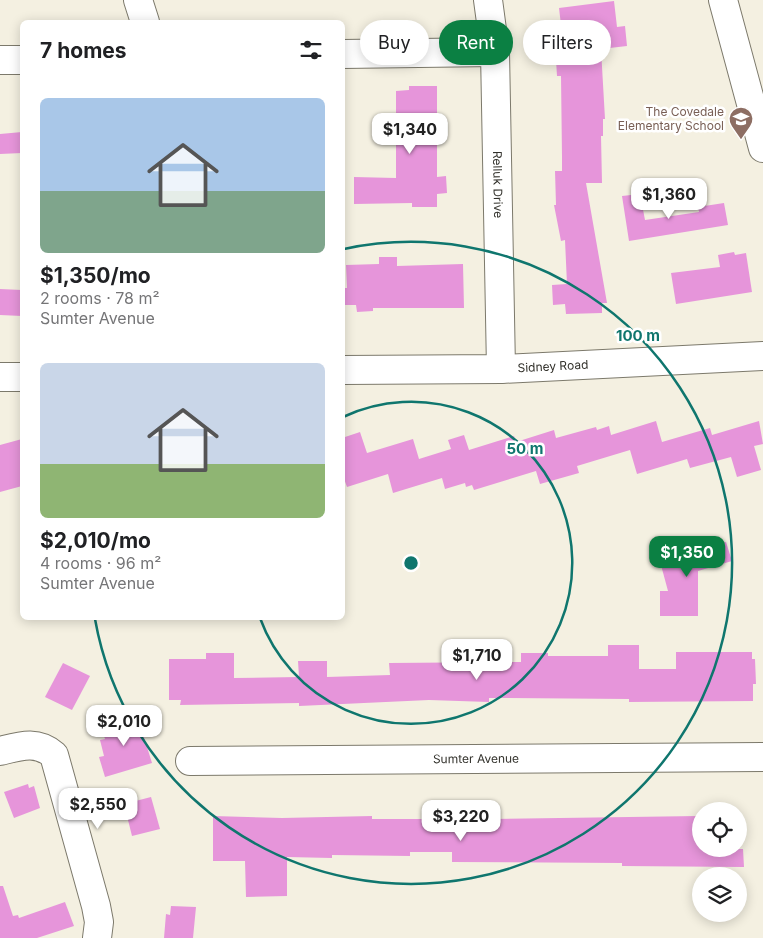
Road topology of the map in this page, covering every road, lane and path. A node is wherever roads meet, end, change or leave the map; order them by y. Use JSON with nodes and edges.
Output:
{"nodes":[{"id":1,"x":138,"y":0,"type":"edge"},
{"id":2,"x":488,"y":0,"type":"edge"},
{"id":3,"x":723,"y":0,"type":"edge"},
{"id":4,"x":144,"y":20,"type":"edge"},
{"id":5,"x":491,"y":20,"type":"edge"},
{"id":6,"x":439,"y":53,"type":"edge"},
{"id":7,"x":345,"y":54,"type":"edge"},
{"id":8,"x":0,"y":60,"type":"edge"},
{"id":9,"x":20,"y":60,"type":"edge"},
{"id":10,"x":495,"y":65,"type":"edge"},
{"id":11,"x":763,"y":148,"type":"edge"},
{"id":12,"x":763,"y":356,"type":"edge"},
{"id":13,"x":502,"y":369,"type":"junction"},
{"id":14,"x":345,"y":370,"type":"edge"},
{"id":15,"x":0,"y":377,"type":"edge"},
{"id":16,"x":20,"y":377,"type":"edge"},
{"id":17,"x":0,"y":752,"type":"edge"},
{"id":18,"x":763,"y":757,"type":"edge"},
{"id":19,"x":190,"y":761,"type":"dead end"},
{"id":20,"x":97,"y":938,"type":"edge"}],
"edges":[{"from":1,"to":4,"type":"street"},
{"from":2,"to":5,"type":"street","name":"Relluk Drive"},
{"from":3,"to":11,"type":"street"},
{"from":6,"to":7,"type":"street"},
{"from":8,"to":9,"type":"street"},
{"from":10,"to":13,"type":"street","name":"Relluk Drive"},
{"from":12,"to":13,"type":"street","name":"Sidney Road"},
{"from":13,"to":14,"type":"street","name":"Sidney Road"},
{"from":15,"to":16,"type":"street"},
{"from":17,"to":20,"type":"street"},
{"from":18,"to":19,"type":"street","name":"Sumter Avenue"}]}
